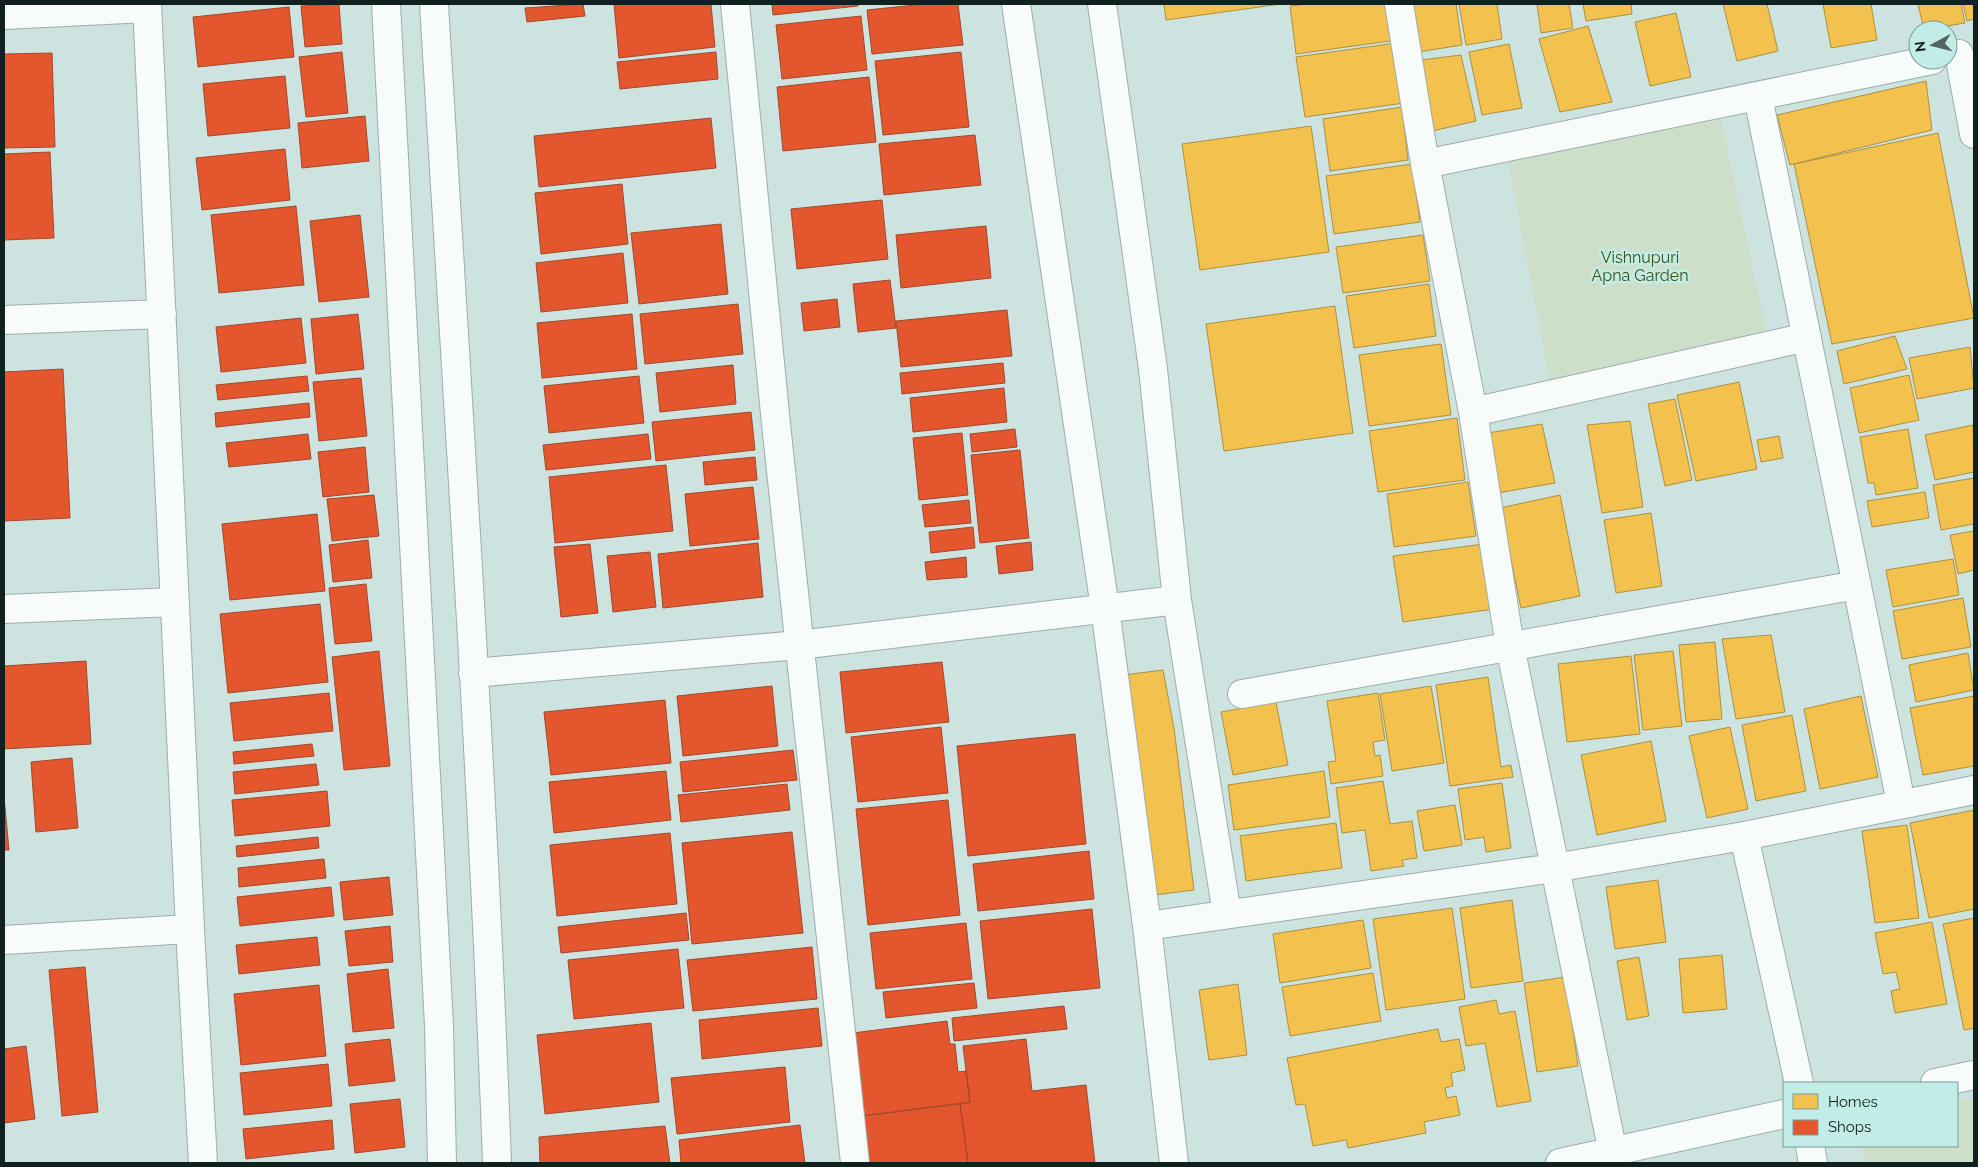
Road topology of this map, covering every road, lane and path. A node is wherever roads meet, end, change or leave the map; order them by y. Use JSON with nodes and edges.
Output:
{"nodes":[{"id":1,"x":386,"y":4,"type":"edge"},
{"id":2,"x":434,"y":4,"type":"edge"},
{"id":3,"x":735,"y":4,"type":"edge"},
{"id":4,"x":1016,"y":4,"type":"edge"},
{"id":5,"x":1102,"y":4,"type":"edge"},
{"id":6,"x":1399,"y":4,"type":"edge"},
{"id":7,"x":147,"y":6,"type":"edge"},
{"id":8,"x":4,"y":15,"type":"edge"},
{"id":9,"x":1960,"y":54,"type":"edge"},
{"id":10,"x":1908,"y":65,"type":"edge"},
{"id":11,"x":1758,"y":97,"type":"junction"},
{"id":12,"x":1974,"y":134,"type":"edge"},
{"id":13,"x":1425,"y":164,"type":"junction"},
{"id":14,"x":162,"y":314,"type":"junction"},
{"id":15,"x":4,"y":320,"type":"edge"},
{"id":16,"x":1806,"y":337,"type":"junction"},
{"id":17,"x":1473,"y":412,"type":"junction"},
{"id":18,"x":1857,"y":585,"type":"junction"},
{"id":19,"x":1177,"y":600,"type":"junction"},
{"id":20,"x":175,"y":602,"type":"junction"},
{"id":21,"x":1105,"y":608,"type":"junction"},
{"id":22,"x":4,"y":609,"type":"edge"},
{"id":23,"x":799,"y":645,"type":"junction"},
{"id":24,"x":1510,"y":646,"type":"junction"},
{"id":25,"x":474,"y":674,"type":"junction"},
{"id":26,"x":1242,"y":694,"type":"dead end"},
{"id":27,"x":1974,"y":790,"type":"edge"},
{"id":28,"x":1901,"y":803,"type":"junction"},
{"id":29,"x":1744,"y":836,"type":"junction"},
{"id":30,"x":1554,"y":868,"type":"junction"},
{"id":31,"x":1227,"y":914,"type":"junction"},
{"id":32,"x":1147,"y":926,"type":"junction"},
{"id":33,"x":190,"y":929,"type":"junction"},
{"id":34,"x":4,"y":940,"type":"edge"},
{"id":35,"x":1974,"y":1075,"type":"edge"},
{"id":36,"x":1799,"y":1082,"type":"edge"},
{"id":37,"x":1941,"y":1082,"type":"edge"},
{"id":38,"x":1783,"y":1114,"type":"edge"},
{"id":39,"x":1810,"y":1147,"type":"edge"},
{"id":40,"x":1614,"y":1157,"type":"edge"},
{"id":41,"x":203,"y":1163,"type":"edge"},
{"id":42,"x":442,"y":1163,"type":"edge"},
{"id":43,"x":497,"y":1163,"type":"edge"},
{"id":44,"x":855,"y":1163,"type":"edge"},
{"id":45,"x":1174,"y":1163,"type":"edge"},
{"id":46,"x":1560,"y":1163,"type":"edge"},
{"id":47,"x":1813,"y":1163,"type":"edge"}],
"edges":[{"from":1,"to":42,"type":"street"},
{"from":2,"to":25,"type":"street"},
{"from":3,"to":23,"type":"street"},
{"from":4,"to":21,"type":"street"},
{"from":5,"to":19,"type":"street"},
{"from":6,"to":13,"type":"street"},
{"from":7,"to":8,"type":"street"},
{"from":7,"to":14,"type":"street"},
{"from":9,"to":12,"type":"street"},
{"from":10,"to":11,"type":"street"},
{"from":11,"to":13,"type":"street"},
{"from":11,"to":16,"type":"street"},
{"from":13,"to":17,"type":"street"},
{"from":14,"to":15,"type":"street"},
{"from":14,"to":20,"type":"street"},
{"from":16,"to":17,"type":"street"},
{"from":16,"to":18,"type":"street"},
{"from":17,"to":24,"type":"street"},
{"from":18,"to":24,"type":"street"},
{"from":18,"to":28,"type":"street"},
{"from":19,"to":21,"type":"street"},
{"from":19,"to":31,"type":"street"},
{"from":20,"to":22,"type":"street"},
{"from":20,"to":33,"type":"street"},
{"from":21,"to":23,"type":"street"},
{"from":21,"to":32,"type":"street"},
{"from":23,"to":25,"type":"street"},
{"from":23,"to":44,"type":"street"},
{"from":24,"to":26,"type":"street"},
{"from":24,"to":30,"type":"street"},
{"from":25,"to":43,"type":"street"},
{"from":27,"to":28,"type":"street"},
{"from":28,"to":29,"type":"street"},
{"from":29,"to":30,"type":"street"},
{"from":29,"to":36,"type":"street"},
{"from":30,"to":31,"type":"street"},
{"from":30,"to":40,"type":"street"},
{"from":31,"to":32,"type":"street"},
{"from":32,"to":45,"type":"street"},
{"from":33,"to":34,"type":"street"},
{"from":33,"to":41,"type":"street"},
{"from":35,"to":37,"type":"street"},
{"from":38,"to":40,"type":"street"},
{"from":39,"to":47,"type":"street"},
{"from":40,"to":46,"type":"street"}]}
